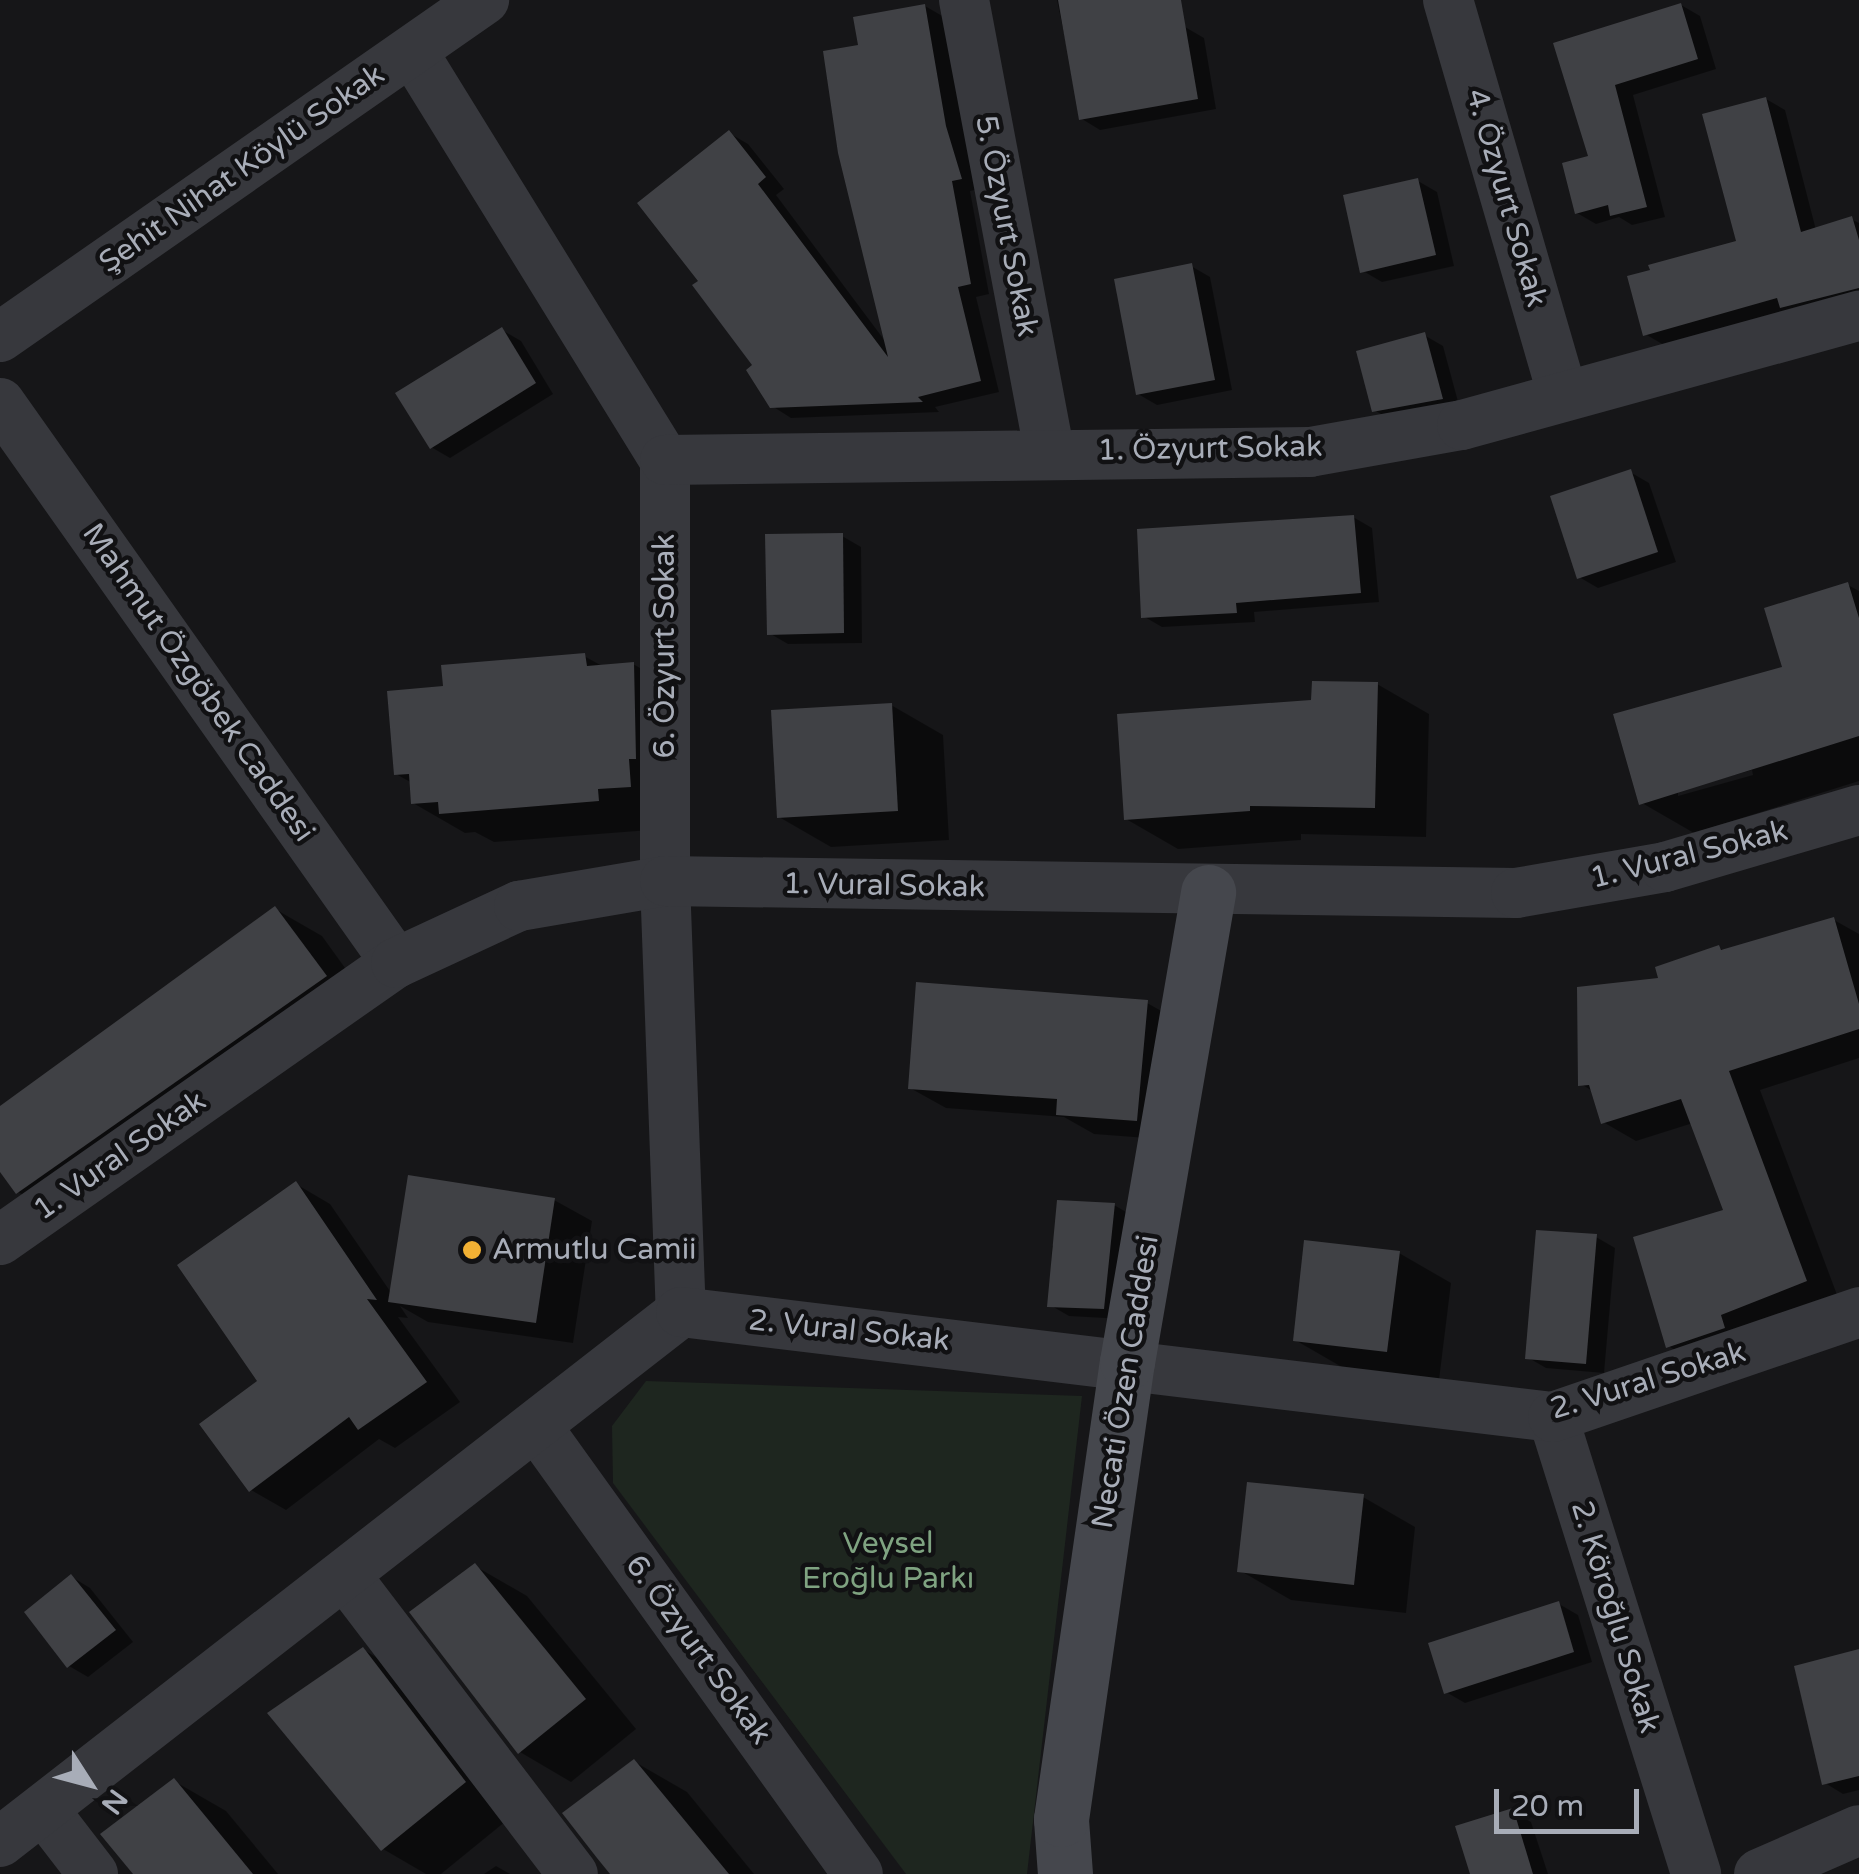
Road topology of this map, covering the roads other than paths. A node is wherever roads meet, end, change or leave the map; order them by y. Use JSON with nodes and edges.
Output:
{"nodes":[{"id":1,"x":484,"y":0,"type":"edge"},
{"id":2,"x":964,"y":0,"type":"edge"},
{"id":3,"x":1448,"y":0,"type":"edge"},
{"id":4,"x":412,"y":51,"type":"junction"},
{"id":5,"x":1859,"y":316,"type":"edge"},
{"id":6,"x":0,"y":337,"type":"edge"},
{"id":7,"x":1563,"y":395,"type":"junction"},
{"id":8,"x":0,"y":403,"type":"edge"},
{"id":9,"x":1049,"y":452,"type":"junction"},
{"id":10,"x":665,"y":460,"type":"junction"},
{"id":11,"x":1859,"y":810,"type":"edge"},
{"id":12,"x":665,"y":881,"type":"junction"},
{"id":13,"x":1208,"y":892,"type":"junction"},
{"id":14,"x":396,"y":962,"type":"junction"},
{"id":15,"x":0,"y":1240,"type":"edge"},
{"id":16,"x":681,"y":1312,"type":"junction"},
{"id":17,"x":1859,"y":1312,"type":"edge"},
{"id":18,"x":1127,"y":1362,"type":"junction"},
{"id":19,"x":1552,"y":1417,"type":"junction"},
{"id":20,"x":537,"y":1426,"type":"junction"},
{"id":21,"x":345,"y":1575,"type":"junction"},
{"id":22,"x":43,"y":1809,"type":"junction"},
{"id":23,"x":1859,"y":1830,"type":"edge"},
{"id":24,"x":0,"y":1842,"type":"edge"},
{"id":25,"x":92,"y":1874,"type":"edge"},
{"id":26,"x":573,"y":1874,"type":"edge"},
{"id":27,"x":858,"y":1874,"type":"edge"},
{"id":28,"x":1065,"y":1874,"type":"edge"},
{"id":29,"x":1696,"y":1874,"type":"edge"},
{"id":30,"x":1759,"y":1874,"type":"edge"}],
"edges":[{"from":1,"to":4,"type":"street","name":"Şehit Nihat Köylü Sokak"},
{"from":2,"to":9,"type":"street","name":"5. Özyurt Sokak"},
{"from":3,"to":7,"type":"street","name":"4. Özyurt Sokak"},
{"from":4,"to":6,"type":"street","name":"Şehit Nihat Köylü Sokak"},
{"from":4,"to":10,"type":"street"},
{"from":5,"to":7,"type":"street","name":"1. Özyurt Sokak"},
{"from":7,"to":9,"type":"street","name":"1. Özyurt Sokak"},
{"from":8,"to":14,"type":"street","name":"Mahmut Özgöbek Caddesi"},
{"from":9,"to":10,"type":"street","name":"1. Özyurt Sokak"},
{"from":10,"to":12,"type":"street","name":"6. Özyurt Sokak"},
{"from":11,"to":13,"type":"street","name":"1. Vural Sokak"},
{"from":12,"to":13,"type":"street","name":"1. Vural Sokak"},
{"from":12,"to":14,"type":"street","name":"1. Vural Sokak"},
{"from":12,"to":16,"type":"street","name":"6. Özyurt Sokak"},
{"from":13,"to":18,"type":"street","name":"Necati Özen Caddesi"},
{"from":14,"to":15,"type":"street","name":"1. Vural Sokak"},
{"from":16,"to":18,"type":"street","name":"2. Vural Sokak"},
{"from":16,"to":20,"type":"street"},
{"from":17,"to":19,"type":"street","name":"2. Vural Sokak"},
{"from":18,"to":19,"type":"street","name":"2. Vural Sokak"},
{"from":18,"to":28,"type":"street","name":"Necati Özen Caddesi"},
{"from":19,"to":29,"type":"street","name":"2. Köroğlu Sokak"},
{"from":20,"to":21,"type":"street"},
{"from":20,"to":27,"type":"street","name":"6. Özyurt Sokak"},
{"from":21,"to":22,"type":"street"},
{"from":21,"to":26,"type":"street"},
{"from":22,"to":24,"type":"street"},
{"from":22,"to":25,"type":"street"},
{"from":23,"to":30,"type":"street"}]}
